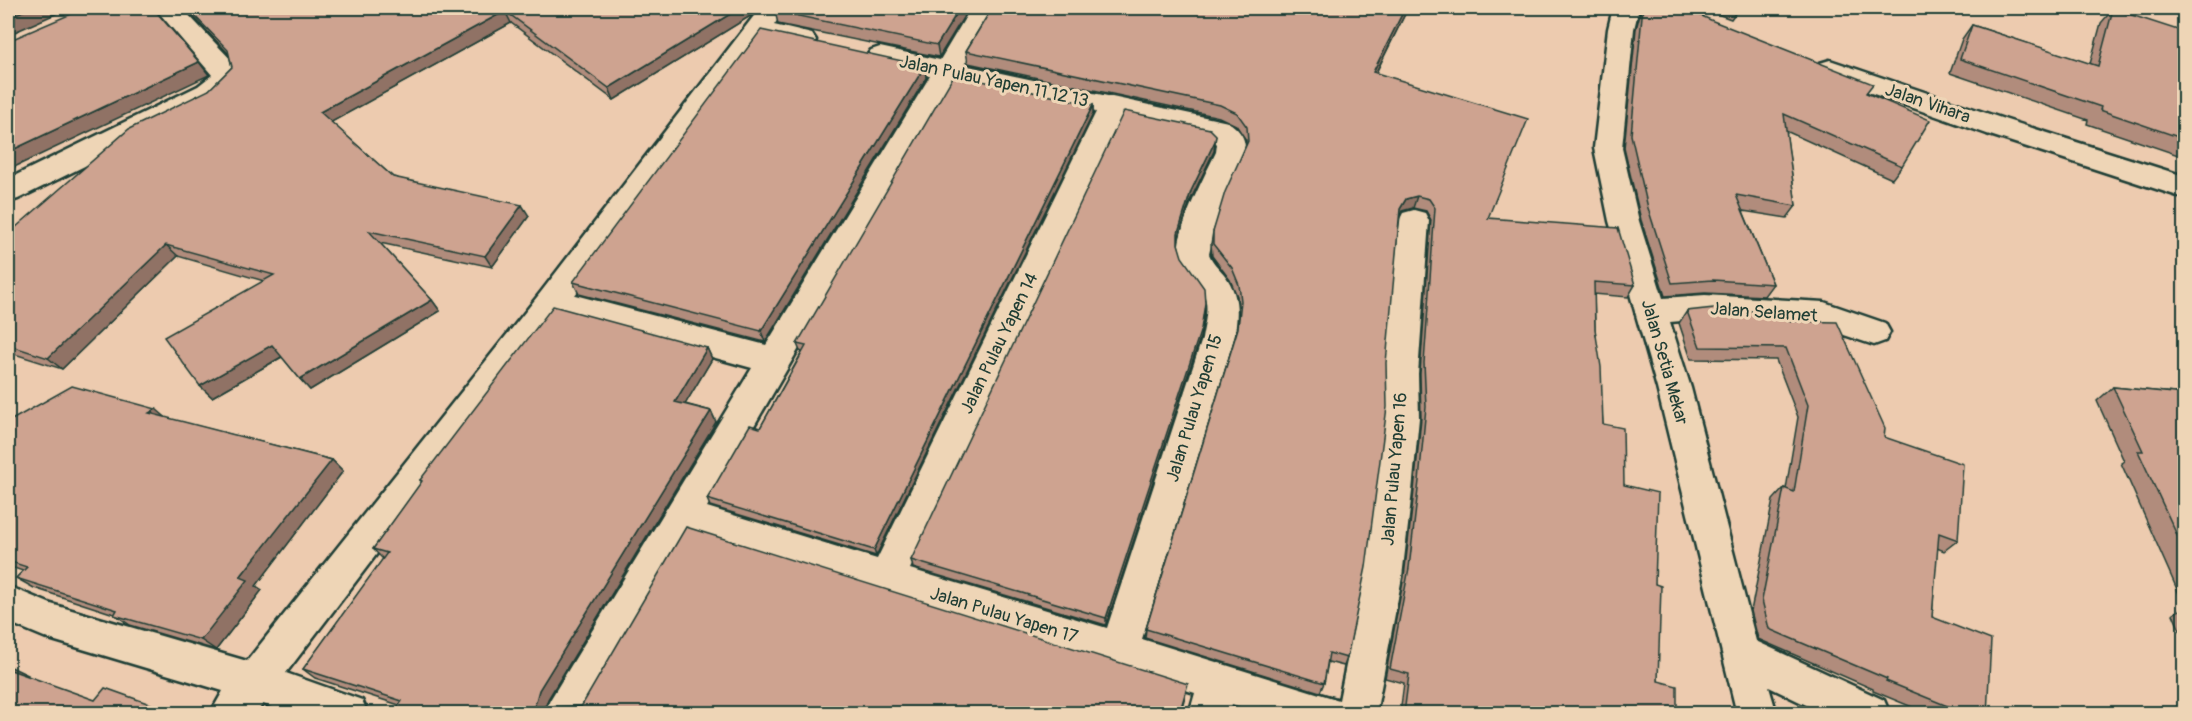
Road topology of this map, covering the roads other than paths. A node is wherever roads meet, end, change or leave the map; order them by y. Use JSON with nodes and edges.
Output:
{"nodes":[{"id":1,"x":168,"y":8,"type":"edge"},
{"id":2,"x":984,"y":8,"type":"edge"},
{"id":3,"x":1626,"y":8,"type":"edge"},
{"id":4,"x":767,"y":13,"type":"edge"},
{"id":5,"x":824,"y":44,"type":"edge"},
{"id":6,"x":858,"y":51,"type":"edge"},
{"id":7,"x":1804,"y":59,"type":"edge"},
{"id":8,"x":946,"y":70,"type":"junction"},
{"id":9,"x":1113,"y":107,"type":"junction"},
{"id":10,"x":1230,"y":138,"type":"joint"},
{"id":11,"x":2184,"y":187,"type":"edge"},
{"id":12,"x":8,"y":191,"type":"edge"},
{"id":13,"x":1414,"y":221,"type":"dead end"},
{"id":14,"x":552,"y":301,"type":"junction"},
{"id":15,"x":1651,"y":311,"type":"junction"},
{"id":16,"x":1874,"y":332,"type":"dead end"},
{"id":17,"x":773,"y":360,"type":"junction"},
{"id":18,"x":683,"y":516,"type":"junction"},
{"id":19,"x":886,"y":579,"type":"junction"},
{"id":20,"x":8,"y":604,"type":"edge"},
{"id":21,"x":1119,"y":650,"type":"junction"},
{"id":22,"x":1740,"y":653,"type":"junction"},
{"id":23,"x":255,"y":682,"type":"junction"},
{"id":24,"x":1214,"y":697,"type":"edge"},
{"id":25,"x":230,"y":714,"type":"edge"},
{"id":26,"x":348,"y":714,"type":"edge"},
{"id":27,"x":564,"y":714,"type":"edge"},
{"id":28,"x":1326,"y":714,"type":"edge"},
{"id":29,"x":1356,"y":714,"type":"edge"},
{"id":30,"x":1757,"y":714,"type":"edge"},
{"id":31,"x":1870,"y":714,"type":"edge"}],
"edges":[{"from":1,"to":12,"type":"street"},
{"from":2,"to":8,"type":"street"},
{"from":3,"to":15,"type":"street","name":"Jalan Setia Mekar"},
{"from":4,"to":5,"type":"street"},
{"from":4,"to":14,"type":"street"},
{"from":6,"to":8,"type":"street","name":"Jalan Pulau Yapen 11 12 13"},
{"from":7,"to":11,"type":"street","name":"Jalan Vihara"},
{"from":8,"to":9,"type":"street","name":"Jalan Pulau Yapen 11 12 13"},
{"from":8,"to":17,"type":"street"},
{"from":9,"to":10,"type":"street","name":"Jalan Pulau Yapen 11 12 13"},
{"from":9,"to":19,"type":"street","name":"Jalan Pulau Yapen 14"},
{"from":10,"to":21,"type":"street","name":"Jalan Pulau Yapen 15"},
{"from":13,"to":29,"type":"street","name":"Jalan Pulau Yapen 16"},
{"from":14,"to":17,"type":"street"},
{"from":14,"to":23,"type":"street"},
{"from":15,"to":16,"type":"street","name":"Jalan Selamet"},
{"from":15,"to":22,"type":"street","name":"Jalan Setia Mekar"},
{"from":17,"to":18,"type":"street"},
{"from":18,"to":19,"type":"street","name":"Jalan Pulau Yapen 17"},
{"from":18,"to":27,"type":"street"},
{"from":19,"to":21,"type":"street","name":"Jalan Pulau Yapen 17"},
{"from":20,"to":23,"type":"street"},
{"from":21,"to":24,"type":"street","name":"Jalan Pulau Yapen 17"},
{"from":22,"to":30,"type":"street","name":"Jalan Setia Mekar"},
{"from":22,"to":31,"type":"street"},
{"from":23,"to":25,"type":"street"},
{"from":23,"to":26,"type":"street"},
{"from":24,"to":28,"type":"street","name":"Jalan Pulau Yapen 17"}]}
